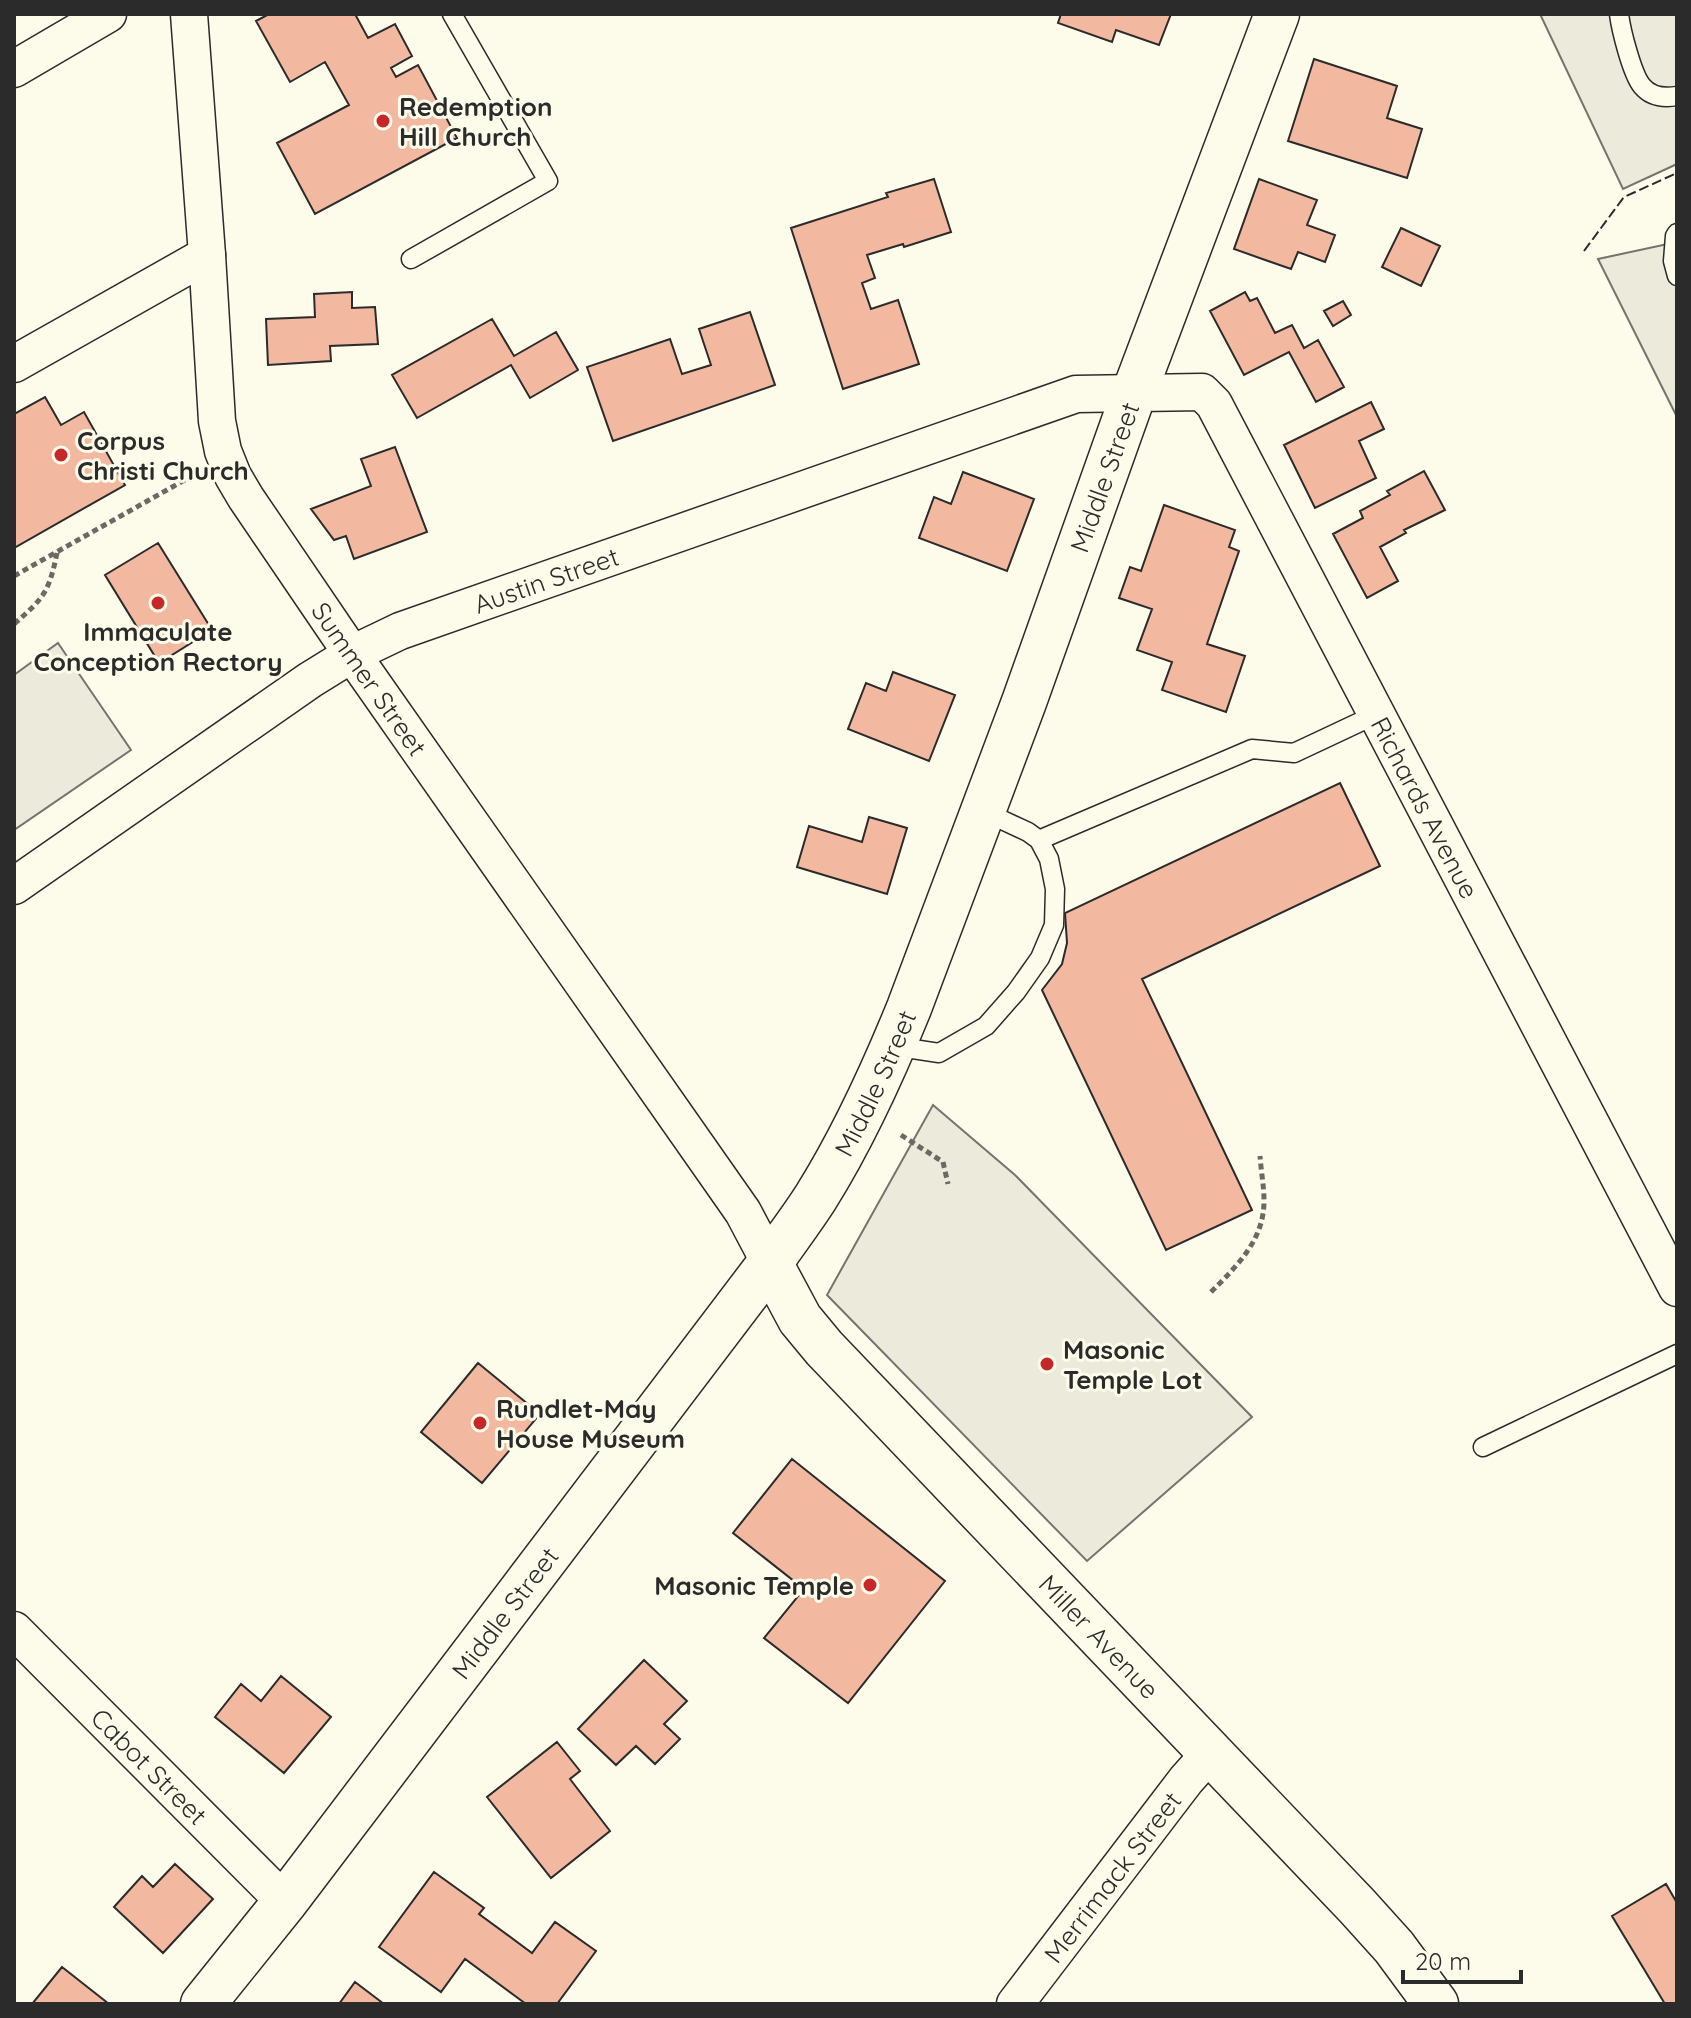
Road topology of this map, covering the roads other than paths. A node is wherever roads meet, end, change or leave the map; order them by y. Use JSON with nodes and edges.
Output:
{"nodes":[{"id":1,"x":108,"y":14,"type":"edge"},
{"id":2,"x":189,"y":14,"type":"edge"},
{"id":3,"x":452,"y":14,"type":"edge"},
{"id":4,"x":1277,"y":14,"type":"edge"},
{"id":5,"x":1618,"y":14,"type":"edge"},
{"id":6,"x":14,"y":69,"type":"edge"},
{"id":7,"x":1677,"y":96,"type":"edge"},
{"id":8,"x":1677,"y":233,"type":"edge"},
{"id":9,"x":207,"y":255,"type":"junction"},
{"id":10,"x":411,"y":259,"type":"dead end"},
{"id":11,"x":1677,"y":276,"type":"edge"},
{"id":12,"x":14,"y":364,"type":"edge"},
{"id":13,"x":1134,"y":393,"type":"junction"},
{"id":14,"x":352,"y":654,"type":"junction"},
{"id":15,"x":1377,"y":714,"type":"junction"},
{"id":16,"x":983,"y":811,"type":"junction"},
{"id":17,"x":1039,"y":840,"type":"junction"},
{"id":18,"x":14,"y":886,"type":"edge"},
{"id":19,"x":893,"y":1046,"type":"junction"},
{"id":20,"x":770,"y":1263,"type":"junction"},
{"id":21,"x":1677,"y":1288,"type":"edge"},
{"id":22,"x":1677,"y":1354,"type":"edge"},
{"id":23,"x":1483,"y":1447,"type":"dead end"},
{"id":24,"x":14,"y":1630,"type":"edge"},
{"id":25,"x":1211,"y":1752,"type":"junction"},
{"id":26,"x":285,"y":1902,"type":"junction"},
{"id":27,"x":203,"y":2004,"type":"edge"},
{"id":28,"x":1015,"y":2004,"type":"edge"},
{"id":29,"x":1436,"y":2004,"type":"edge"}],
"edges":[{"from":1,"to":6,"type":"street"},
{"from":2,"to":9,"type":"street","name":"Summer Street"},
{"from":3,"to":10,"type":"lane"},
{"from":4,"to":13,"type":"main road","name":"Middle Street"},
{"from":5,"to":7,"type":"lane"},
{"from":8,"to":11,"type":"lane"},
{"from":9,"to":12,"type":"street"},
{"from":9,"to":14,"type":"street","name":"Summer Street"},
{"from":13,"to":14,"type":"street","name":"Austin Street"},
{"from":13,"to":15,"type":"street","name":"Richards Avenue"},
{"from":13,"to":16,"type":"main road","name":"Middle Street"},
{"from":14,"to":18,"type":"street","name":"Austin Street"},
{"from":14,"to":20,"type":"street","name":"Summer Street"},
{"from":15,"to":17,"type":"lane"},
{"from":15,"to":21,"type":"street","name":"Richards Avenue"},
{"from":16,"to":17,"type":"lane"},
{"from":16,"to":19,"type":"main road","name":"Middle Street"},
{"from":17,"to":19,"type":"lane"},
{"from":19,"to":20,"type":"main road","name":"Middle Street"},
{"from":20,"to":25,"type":"main road","name":"Miller Avenue"},
{"from":20,"to":26,"type":"main road","name":"Middle Street"},
{"from":22,"to":23,"type":"lane"},
{"from":24,"to":26,"type":"street","name":"Cabot Street"},
{"from":25,"to":28,"type":"street","name":"Merrimack Street"},
{"from":25,"to":29,"type":"main road","name":"Miller Avenue"},
{"from":26,"to":27,"type":"main road","name":"Middle Street"}]}
